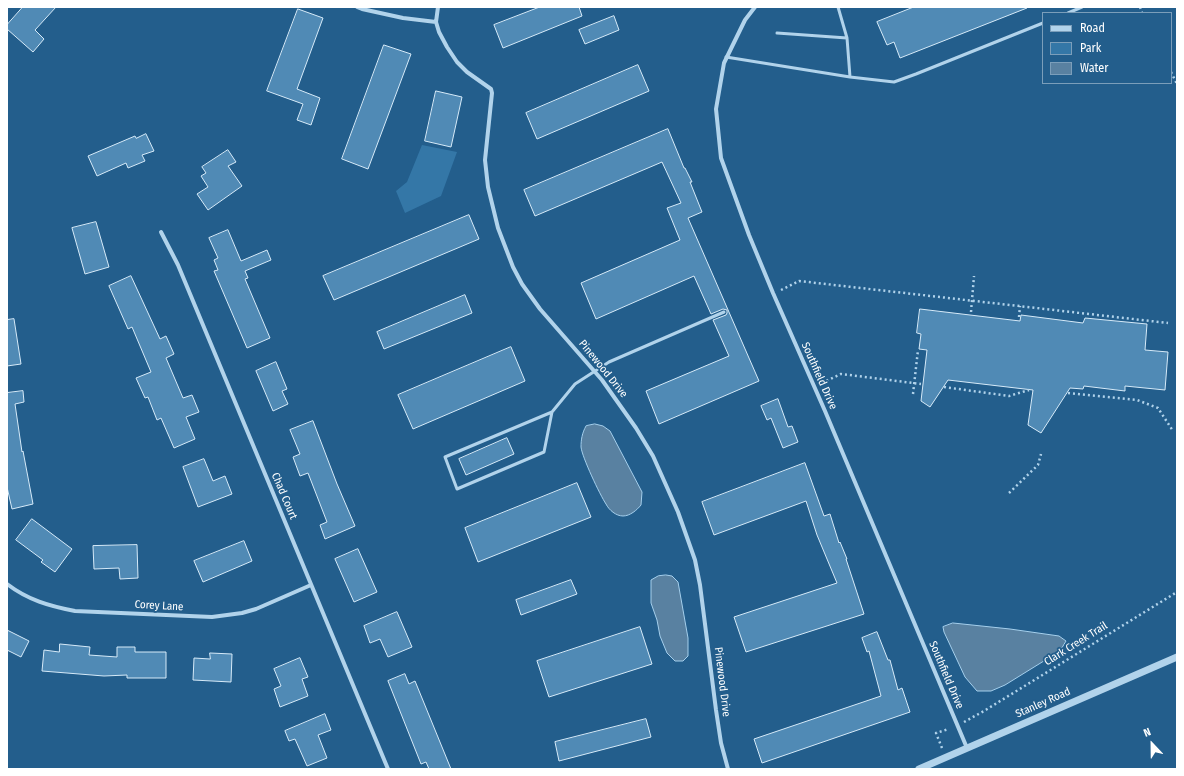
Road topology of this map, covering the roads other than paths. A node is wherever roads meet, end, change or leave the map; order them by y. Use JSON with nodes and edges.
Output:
{"nodes":[{"id":1,"x":358,"y":7,"type":"edge"},
{"id":2,"x":438,"y":7,"type":"edge"},
{"id":3,"x":755,"y":7,"type":"edge"},
{"id":4,"x":838,"y":7,"type":"edge"},
{"id":5,"x":1082,"y":7,"type":"edge"},
{"id":6,"x":1070,"y":12,"type":"edge"},
{"id":7,"x":436,"y":22,"type":"junction"},
{"id":8,"x":1042,"y":23,"type":"edge"},
{"id":9,"x":777,"y":33,"type":"dead end"},
{"id":10,"x":847,"y":38,"type":"junction"},
{"id":11,"x":726,"y":57,"type":"junction"},
{"id":12,"x":850,"y":77,"type":"junction"},
{"id":13,"x":161,"y":232,"type":"dead end"},
{"id":14,"x":724,"y":312,"type":"dead end"},
{"id":15,"x":595,"y":372,"type":"junction"},
{"id":16,"x":552,"y":412,"type":"junction"},
{"id":17,"x":7,"y":584,"type":"edge"},
{"id":18,"x":311,"y":585,"type":"junction"},
{"id":19,"x":1177,"y":657,"type":"edge"},
{"id":20,"x":967,"y":748,"type":"junction"},
{"id":21,"x":388,"y":769,"type":"edge"},
{"id":22,"x":728,"y":769,"type":"edge"},
{"id":23,"x":918,"y":769,"type":"edge"}],
"edges":[{"from":1,"to":7,"type":"street"},
{"from":2,"to":7,"type":"street","name":"Pinewood Drive"},
{"from":3,"to":11,"type":"street","name":"Southfield Drive"},
{"from":4,"to":10,"type":"lane"},
{"from":5,"to":6,"type":"lane"},
{"from":7,"to":15,"type":"street","name":"Pinewood Drive"},
{"from":8,"to":12,"type":"lane"},
{"from":9,"to":10,"type":"lane"},
{"from":10,"to":12,"type":"lane"},
{"from":11,"to":12,"type":"lane"},
{"from":11,"to":20,"type":"street","name":"Southfield Drive"},
{"from":13,"to":18,"type":"street","name":"Chad Court"},
{"from":14,"to":15,"type":"lane"},
{"from":15,"to":16,"type":"lane"},
{"from":15,"to":22,"type":"street","name":"Pinewood Drive"},
{"from":16,"to":16,"type":"lane"},
{"from":17,"to":18,"type":"street","name":"Corey Lane"},
{"from":18,"to":21,"type":"street","name":"Chad Court"},
{"from":19,"to":20,"type":"street","name":"Stanley Road"},
{"from":20,"to":23,"type":"street","name":"Stanley Road"}]}
